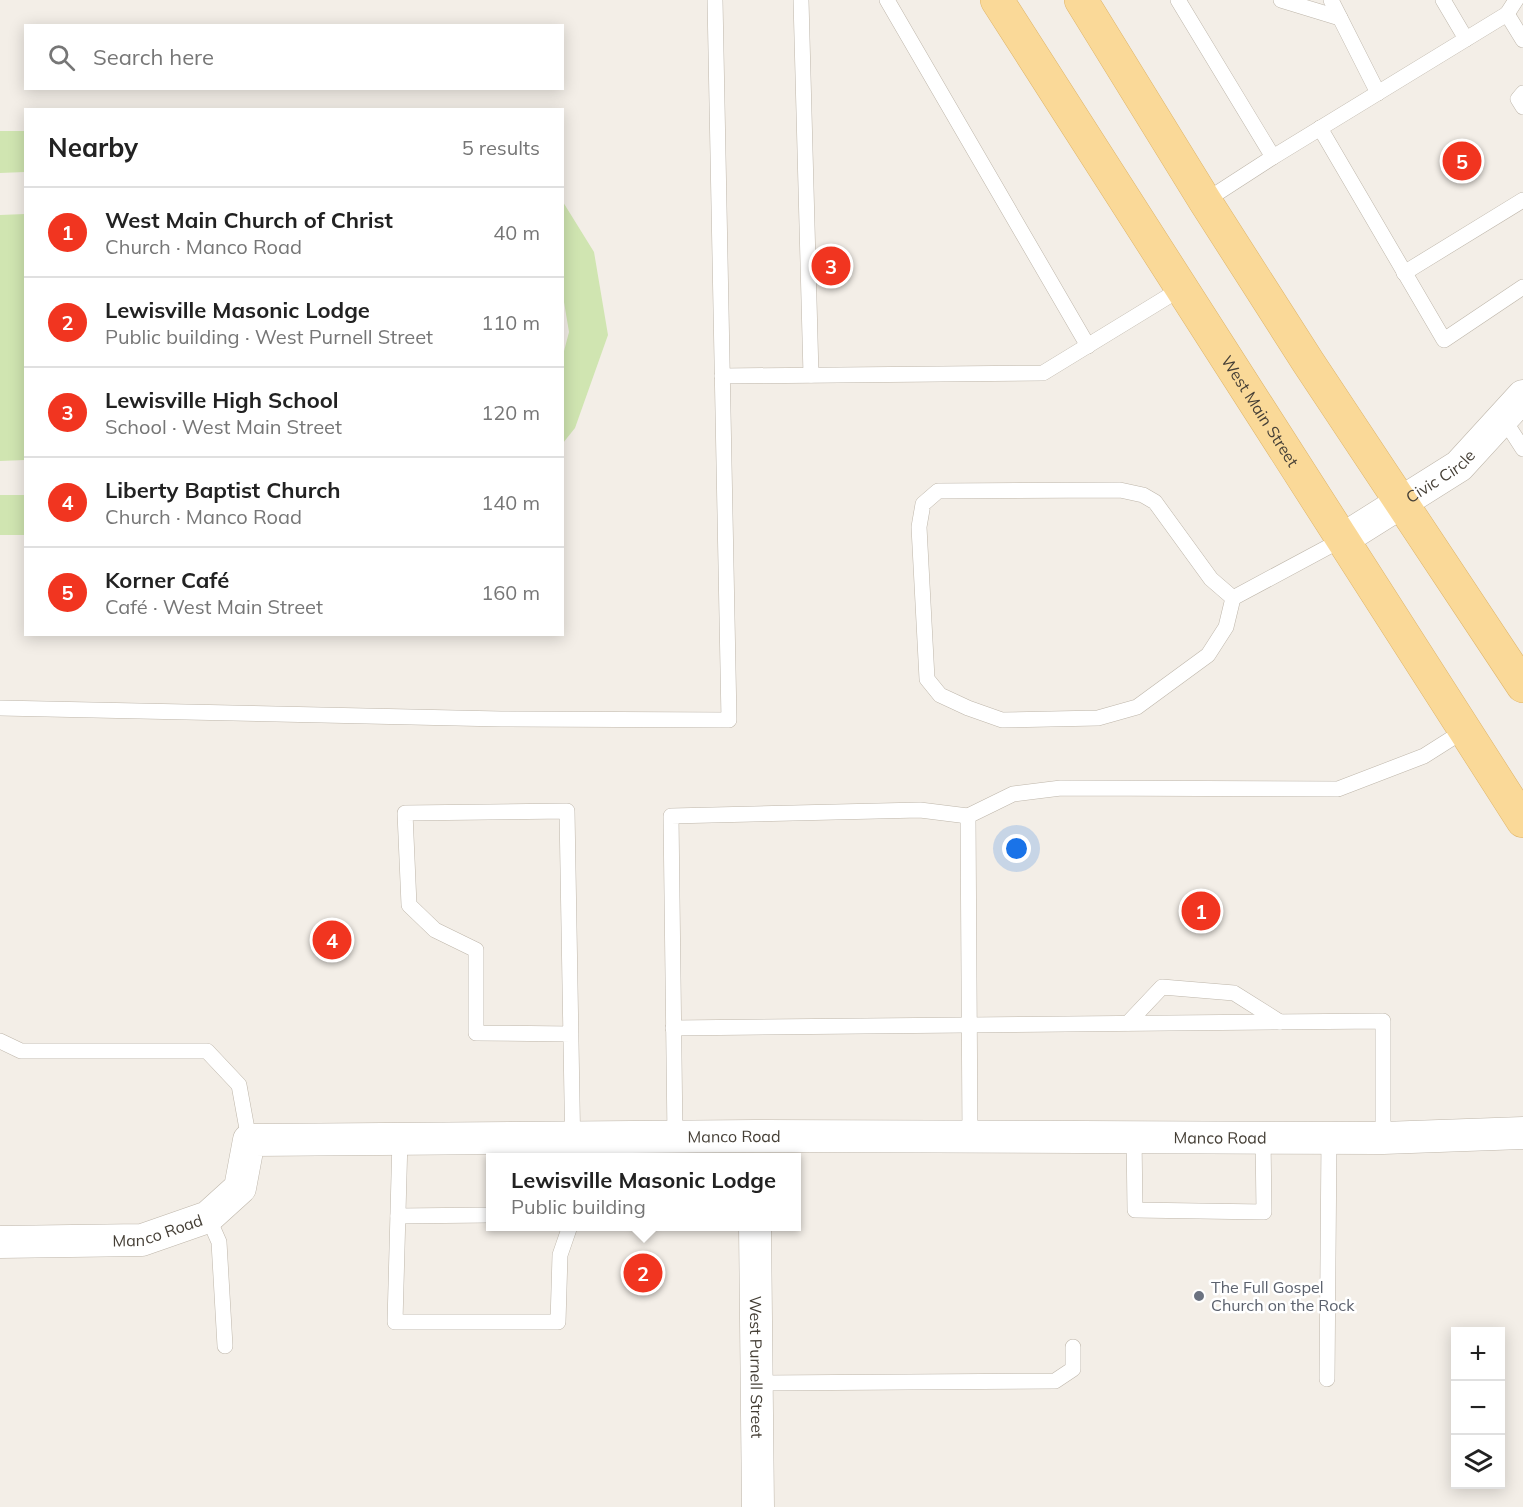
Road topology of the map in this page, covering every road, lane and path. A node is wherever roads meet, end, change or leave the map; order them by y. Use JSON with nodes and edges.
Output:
{"nodes":[{"id":1,"x":715,"y":0,"type":"edge"},
{"id":2,"x":801,"y":0,"type":"edge"},
{"id":3,"x":888,"y":0,"type":"edge"},
{"id":4,"x":997,"y":0,"type":"edge"},
{"id":5,"x":1081,"y":0,"type":"edge"},
{"id":6,"x":1178,"y":0,"type":"edge"},
{"id":7,"x":1281,"y":0,"type":"edge"},
{"id":8,"x":1314,"y":0,"type":"edge"},
{"id":9,"x":1331,"y":0,"type":"edge"},
{"id":10,"x":1340,"y":0,"type":"edge"},
{"id":11,"x":1443,"y":0,"type":"edge"},
{"id":12,"x":1516,"y":0,"type":"edge"},
{"id":13,"x":1507,"y":14,"type":"junction"},
{"id":14,"x":1340,"y":18,"type":"junction"},
{"id":15,"x":1466,"y":39,"type":"junction"},
{"id":16,"x":1523,"y":40,"type":"edge"},
{"id":17,"x":1377,"y":93,"type":"junction"},
{"id":18,"x":1523,"y":93,"type":"edge"},
{"id":19,"x":1523,"y":107,"type":"edge"},
{"id":20,"x":1320,"y":128,"type":"junction"},
{"id":21,"x":1273,"y":157,"type":"junction"},
{"id":22,"x":1523,"y":200,"type":"edge"},
{"id":23,"x":1205,"y":201,"type":"junction"},
{"id":24,"x":1404,"y":273,"type":"junction"},
{"id":25,"x":1523,"y":287,"type":"edge"},
{"id":26,"x":1182,"y":288,"type":"junction"},
{"id":27,"x":1088,"y":346,"type":"junction"},
{"id":28,"x":811,"y":375,"type":"junction"},
{"id":29,"x":722,"y":376,"type":"junction"},
{"id":30,"x":1513,"y":407,"type":"edge"},
{"id":31,"x":1523,"y":449,"type":"edge"},
{"id":32,"x":1402,"y":502,"type":"junction"},
{"id":33,"x":1343,"y":539,"type":"junction"},
{"id":34,"x":1233,"y":598,"type":"junction"},
{"id":35,"x":1523,"y":686,"type":"edge"},
{"id":36,"x":0,"y":708,"type":"edge"},
{"id":37,"x":1465,"y":730,"type":"junction"},
{"id":38,"x":968,"y":816,"type":"junction"},
{"id":39,"x":1523,"y":821,"type":"edge"},
{"id":40,"x":1280,"y":1022,"type":"junction"},
{"id":41,"x":1128,"y":1023,"type":"junction"},
{"id":42,"x":969,"y":1025,"type":"junction"},
{"id":43,"x":673,"y":1028,"type":"junction"},
{"id":44,"x":571,"y":1034,"type":"junction"},
{"id":45,"x":0,"y":1041,"type":"edge"},
{"id":46,"x":1523,"y":1133,"type":"edge"},
{"id":47,"x":1134,"y":1136,"type":"junction"},
{"id":48,"x":675,"y":1137,"type":"junction"},
{"id":49,"x":970,"y":1137,"type":"junction"},
{"id":50,"x":1263,"y":1137,"type":"junction"},
{"id":51,"x":1329,"y":1138,"type":"junction"},
{"id":52,"x":1383,"y":1138,"type":"junction"},
{"id":53,"x":400,"y":1139,"type":"junction"},
{"id":54,"x":249,"y":1140,"type":"junction"},
{"id":55,"x":754,"y":1147,"type":"edge"},
{"id":56,"x":573,"y":1148,"type":"edge"},
{"id":57,"x":486,"y":1215,"type":"edge"},
{"id":58,"x":398,"y":1216,"type":"junction"},
{"id":59,"x":208,"y":1217,"type":"junction"},
{"id":60,"x":569,"y":1231,"type":"edge"},
{"id":61,"x":755,"y":1231,"type":"edge"},
{"id":62,"x":0,"y":1242,"type":"edge"},
{"id":63,"x":225,"y":1346,"type":"dead end"},
{"id":64,"x":1073,"y":1347,"type":"dead end"},
{"id":65,"x":1327,"y":1379,"type":"dead end"},
{"id":66,"x":758,"y":1383,"type":"junction"},
{"id":67,"x":758,"y":1507,"type":"edge"}],
"edges":[{"from":1,"to":29,"type":"lane"},
{"from":2,"to":28,"type":"lane"},
{"from":3,"to":27,"type":"lane"},
{"from":4,"to":26,"type":"main road","name":"West Main Street"},
{"from":5,"to":23,"type":"main road"},
{"from":6,"to":21,"type":"lane"},
{"from":7,"to":14,"type":"lane"},
{"from":8,"to":14,"type":"lane"},
{"from":9,"to":14,"type":"lane"},
{"from":10,"to":14,"type":"lane"},
{"from":11,"to":15,"type":"lane"},
{"from":12,"to":13,"type":"lane"},
{"from":13,"to":15,"type":"lane"},
{"from":13,"to":16,"type":"lane"},
{"from":14,"to":17,"type":"lane"},
{"from":15,"to":17,"type":"lane"},
{"from":17,"to":20,"type":"lane"},
{"from":18,"to":19,"type":"lane"},
{"from":20,"to":21,"type":"lane"},
{"from":20,"to":24,"type":"lane"},
{"from":21,"to":23,"type":"lane"},
{"from":22,"to":24,"type":"lane"},
{"from":23,"to":32,"type":"main road"},
{"from":24,"to":25,"type":"lane"},
{"from":26,"to":27,"type":"lane"},
{"from":26,"to":33,"type":"main road","name":"West Main Street"},
{"from":27,"to":28,"type":"lane"},
{"from":28,"to":29,"type":"lane"},
{"from":29,"to":36,"type":"lane"},
{"from":30,"to":31,"type":"lane"},
{"from":30,"to":32,"type":"street","name":"Civic Circle"},
{"from":32,"to":33,"type":"street","name":"Civic Circle"},
{"from":32,"to":35,"type":"main road"},
{"from":33,"to":34,"type":"lane"},
{"from":33,"to":37,"type":"main road","name":"West Main Street"},
{"from":34,"to":34,"type":"lane"},
{"from":37,"to":38,"type":"lane"},
{"from":37,"to":39,"type":"main road","name":"West Main Street"},
{"from":38,"to":42,"type":"lane"},
{"from":38,"to":43,"type":"lane"},
{"from":40,"to":41,"type":"lane"},
{"from":40,"to":41,"type":"lane"},
{"from":40,"to":52,"type":"lane"},
{"from":41,"to":42,"type":"lane"},
{"from":42,"to":43,"type":"lane"},
{"from":42,"to":49,"type":"lane"},
{"from":43,"to":48,"type":"lane"},
{"from":44,"to":44,"type":"lane"},
{"from":44,"to":56,"type":"lane"},
{"from":45,"to":54,"type":"lane"},
{"from":46,"to":52,"type":"street","name":"Manco Road"},
{"from":47,"to":49,"type":"street","name":"Manco Road"},
{"from":47,"to":50,"type":"street","name":"Manco Road"},
{"from":47,"to":50,"type":"lane"},
{"from":48,"to":55,"type":"street","name":"Manco Road"},
{"from":48,"to":56,"type":"street","name":"Manco Road"},
{"from":49,"to":55,"type":"street","name":"Manco Road"},
{"from":50,"to":51,"type":"street","name":"Manco Road"},
{"from":51,"to":52,"type":"street","name":"Manco Road"},
{"from":51,"to":65,"type":"lane"},
{"from":53,"to":54,"type":"street","name":"Manco Road"},
{"from":53,"to":56,"type":"street","name":"Manco Road"},
{"from":53,"to":58,"type":"lane"},
{"from":54,"to":59,"type":"street","name":"Manco Road"},
{"from":57,"to":58,"type":"lane"},
{"from":58,"to":60,"type":"lane"},
{"from":59,"to":62,"type":"street","name":"Manco Road"},
{"from":59,"to":63,"type":"lane"},
{"from":61,"to":66,"type":"street","name":"West Purnell Street"},
{"from":64,"to":66,"type":"lane"},
{"from":66,"to":67,"type":"street","name":"West Purnell Street"}]}
